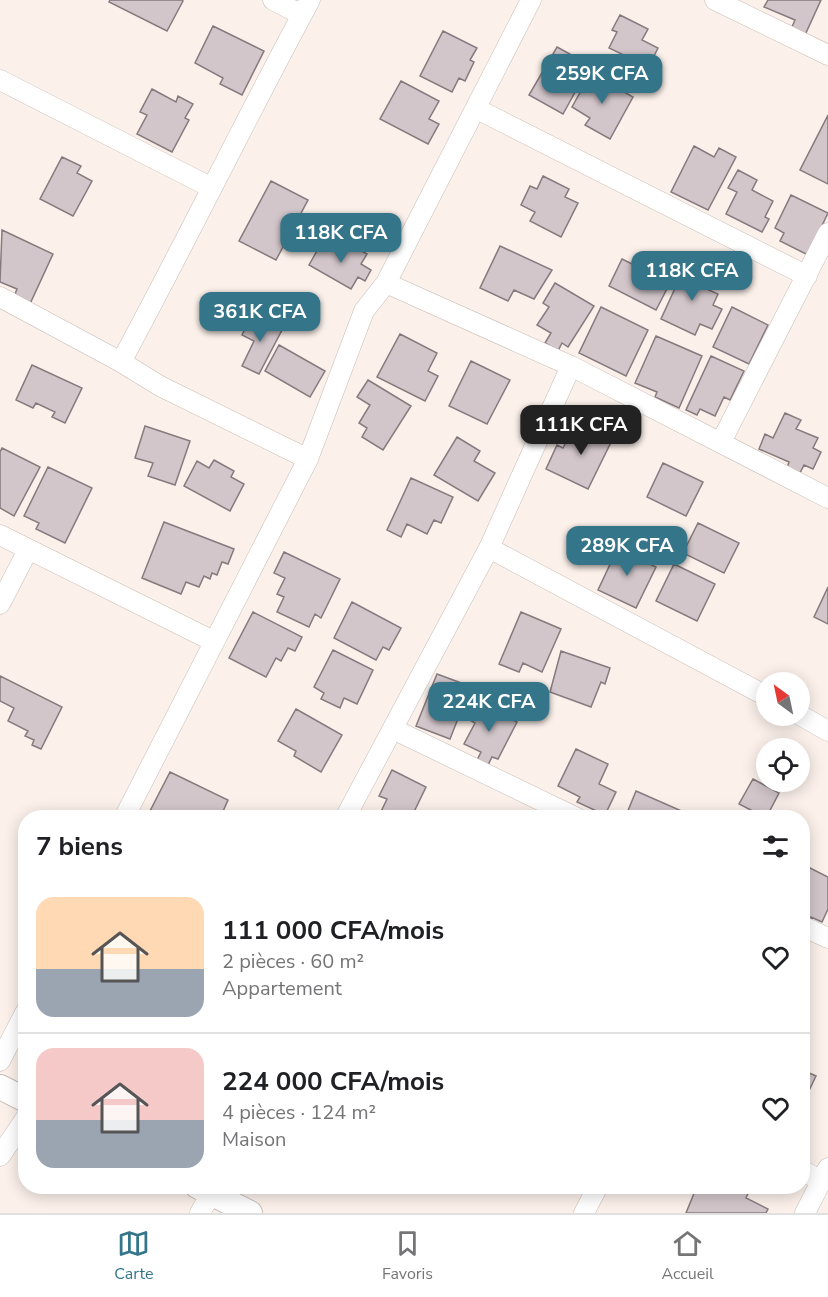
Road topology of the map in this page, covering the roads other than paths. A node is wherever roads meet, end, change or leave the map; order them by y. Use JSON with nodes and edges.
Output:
{"nodes":[{"id":1,"x":273,"y":0,"type":"edge"},
{"id":2,"x":531,"y":0,"type":"edge"},
{"id":3,"x":715,"y":0,"type":"edge"},
{"id":4,"x":306,"y":7,"type":"edge"},
{"id":5,"x":828,"y":55,"type":"edge"},
{"id":6,"x":0,"y":80,"type":"edge"},
{"id":7,"x":477,"y":109,"type":"junction"},
{"id":8,"x":210,"y":187,"type":"junction"},
{"id":9,"x":828,"y":233,"type":"edge"},
{"id":10,"x":807,"y":276,"type":"junction"},
{"id":11,"x":386,"y":282,"type":"junction"},
{"id":12,"x":0,"y":297,"type":"edge"},
{"id":13,"x":121,"y":362,"type":"junction"},
{"id":14,"x":571,"y":366,"type":"junction"},
{"id":15,"x":721,"y":442,"type":"junction"},
{"id":16,"x":308,"y":459,"type":"junction"},
{"id":17,"x":828,"y":498,"type":"edge"},
{"id":18,"x":0,"y":535,"type":"edge"},
{"id":19,"x":489,"y":548,"type":"junction"},
{"id":20,"x":28,"y":550,"type":"junction"},
{"id":21,"x":0,"y":604,"type":"edge"},
{"id":22,"x":213,"y":641,"type":"junction"},
{"id":23,"x":756,"y":691,"type":"edge"},
{"id":24,"x":810,"y":721,"type":"edge"},
{"id":25,"x":393,"y":729,"type":"junction"},
{"id":26,"x":828,"y":731,"type":"edge"},
{"id":27,"x":128,"y":810,"type":"edge"},
{"id":28,"x":349,"y":810,"type":"edge"},
{"id":29,"x":560,"y":810,"type":"edge"},
{"id":30,"x":810,"y":930,"type":"edge"},
{"id":31,"x":828,"y":938,"type":"edge"},
{"id":32,"x":18,"y":1026,"type":"edge"},
{"id":33,"x":0,"y":1061,"type":"edge"},
{"id":34,"x":0,"y":1087,"type":"edge"},
{"id":35,"x":18,"y":1096,"type":"edge"},
{"id":36,"x":18,"y":1130,"type":"edge"},
{"id":37,"x":0,"y":1156,"type":"edge"},
{"id":38,"x":810,"y":1171,"type":"edge"},
{"id":39,"x":825,"y":1174,"type":"edge"},
{"id":40,"x":594,"y":1194,"type":"edge"},
{"id":41,"x":202,"y":1198,"type":"edge"},
{"id":42,"x":250,"y":1213,"type":"edge"},
{"id":43,"x":584,"y":1213,"type":"edge"},
{"id":44,"x":805,"y":1213,"type":"edge"}],
"edges":[{"from":1,"to":4,"type":"street"},
{"from":2,"to":7,"type":"street"},
{"from":3,"to":5,"type":"street"},
{"from":4,"to":8,"type":"street"},
{"from":6,"to":8,"type":"street"},
{"from":7,"to":10,"type":"street"},
{"from":7,"to":11,"type":"street"},
{"from":8,"to":13,"type":"street"},
{"from":9,"to":10,"type":"street"},
{"from":10,"to":15,"type":"street"},
{"from":11,"to":14,"type":"street"},
{"from":11,"to":16,"type":"street"},
{"from":12,"to":13,"type":"street"},
{"from":13,"to":16,"type":"street"},
{"from":14,"to":15,"type":"street"},
{"from":14,"to":19,"type":"street"},
{"from":15,"to":17,"type":"street"},
{"from":16,"to":22,"type":"street"},
{"from":18,"to":20,"type":"street"},
{"from":19,"to":23,"type":"street"},
{"from":19,"to":25,"type":"street"},
{"from":20,"to":21,"type":"street"},
{"from":20,"to":22,"type":"street"},
{"from":22,"to":27,"type":"street"},
{"from":24,"to":26,"type":"street"},
{"from":25,"to":28,"type":"street"},
{"from":25,"to":29,"type":"street"},
{"from":30,"to":31,"type":"street"},
{"from":32,"to":33,"type":"street"},
{"from":34,"to":35,"type":"street"},
{"from":36,"to":37,"type":"street"},
{"from":38,"to":39,"type":"street"},
{"from":39,"to":44,"type":"street"},
{"from":40,"to":43,"type":"street"},
{"from":41,"to":42,"type":"street"}]}
